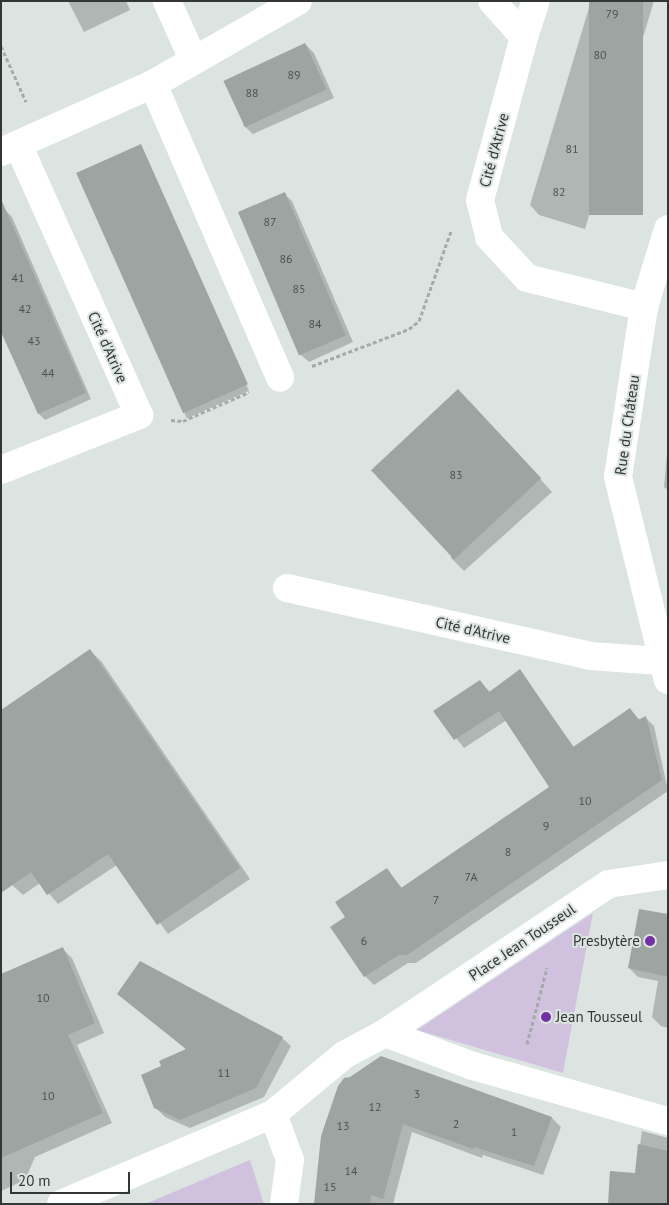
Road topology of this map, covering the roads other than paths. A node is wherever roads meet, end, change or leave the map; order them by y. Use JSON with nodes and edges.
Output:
{"nodes":[{"id":1,"x":167,"y":1,"type":"edge"},
{"id":2,"x":298,"y":1,"type":"edge"},
{"id":3,"x":492,"y":1,"type":"edge"},
{"id":4,"x":536,"y":1,"type":"edge"},
{"id":5,"x":524,"y":37,"type":"junction"},
{"id":6,"x":193,"y":59,"type":"junction"},
{"id":7,"x":153,"y":84,"type":"junction"},
{"id":8,"x":20,"y":144,"type":"edge"},
{"id":9,"x":668,"y":229,"type":"edge"},
{"id":10,"x":644,"y":307,"type":"junction"},
{"id":11,"x":280,"y":378,"type":"road end"},
{"id":12,"x":1,"y":470,"type":"edge"},
{"id":13,"x":287,"y":588,"type":"dead end"},
{"id":14,"x":664,"y":671,"type":"edge"},
{"id":15,"x":668,"y":875,"type":"edge"},
{"id":16,"x":386,"y":1033,"type":"junction"},
{"id":17,"x":273,"y":1114,"type":"junction"},
{"id":18,"x":668,"y":1120,"type":"edge"},
{"id":19,"x":61,"y":1204,"type":"edge"},
{"id":20,"x":284,"y":1204,"type":"edge"}],
"edges":[{"from":1,"to":6,"type":"street"},
{"from":2,"to":6,"type":"street"},
{"from":3,"to":5,"type":"street"},
{"from":4,"to":5,"type":"street","name":"Cité d'Atrive"},
{"from":5,"to":10,"type":"street","name":"Cité d'Atrive"},
{"from":6,"to":7,"type":"street"},
{"from":7,"to":8,"type":"street"},
{"from":7,"to":11,"type":"street"},
{"from":8,"to":12,"type":"street","name":"Cité d'Atrive"},
{"from":9,"to":10,"type":"street","name":"Rue du Château"},
{"from":10,"to":14,"type":"street","name":"Rue du Château"},
{"from":13,"to":14,"type":"street","name":"Cité d'Atrive"},
{"from":15,"to":16,"type":"street","name":"Place Jean Tousseul"},
{"from":16,"to":17,"type":"street","name":"Place Jean Tousseul"},
{"from":16,"to":18,"type":"street"},
{"from":17,"to":19,"type":"street","name":"Place Jean Tousseul"},
{"from":17,"to":20,"type":"street"}]}
